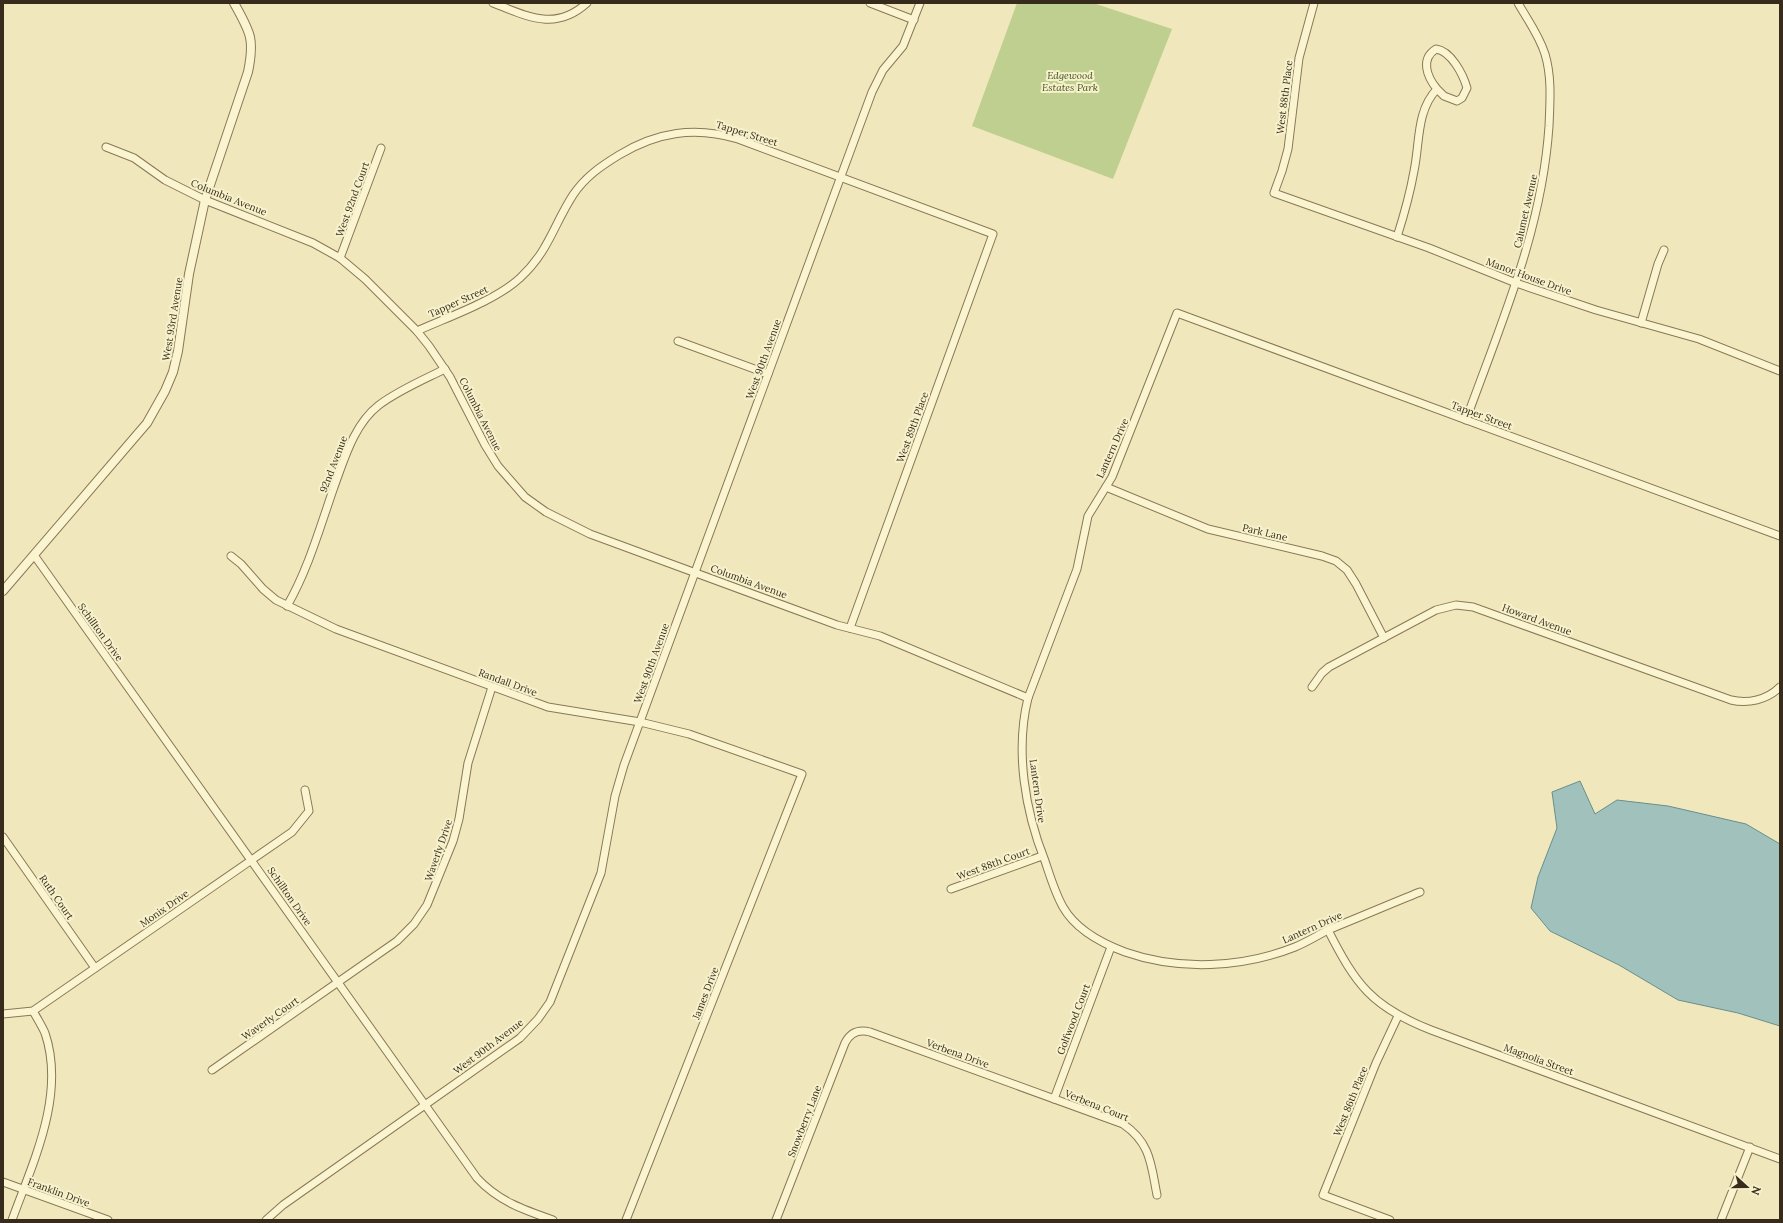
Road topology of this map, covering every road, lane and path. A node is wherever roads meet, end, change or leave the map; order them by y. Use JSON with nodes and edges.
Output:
{"nodes":[{"id":1,"x":234,"y":3,"type":"edge"},
{"id":2,"x":493,"y":3,"type":"edge"},
{"id":3,"x":587,"y":3,"type":"edge"},
{"id":4,"x":870,"y":3,"type":"edge"},
{"id":5,"x":920,"y":3,"type":"edge"},
{"id":6,"x":1314,"y":3,"type":"edge"},
{"id":7,"x":1518,"y":3,"type":"edge"},
{"id":8,"x":914,"y":20,"type":"junction"},
{"id":9,"x":1436,"y":89,"type":"junction"},
{"id":10,"x":106,"y":148,"type":"dead end"},
{"id":11,"x":382,"y":148,"type":"dead end"},
{"id":12,"x":840,"y":176,"type":"junction"},
{"id":13,"x":1274,"y":193,"type":"joint"},
{"id":14,"x":205,"y":200,"type":"junction"},
{"id":15,"x":993,"y":234,"type":"joint"},
{"id":16,"x":1397,"y":237,"type":"junction"},
{"id":17,"x":1664,"y":250,"type":"dead end"},
{"id":18,"x":340,"y":258,"type":"junction"},
{"id":19,"x":1516,"y":283,"type":"junction"},
{"id":20,"x":1177,"y":313,"type":"joint"},
{"id":21,"x":1641,"y":323,"type":"junction"},
{"id":22,"x":417,"y":331,"type":"junction"},
{"id":23,"x":678,"y":341,"type":"dead end"},
{"id":24,"x":445,"y":369,"type":"junction"},
{"id":25,"x":1780,"y":371,"type":"edge"},
{"id":26,"x":768,"y":374,"type":"junction"},
{"id":27,"x":1466,"y":420,"type":"junction"},
{"id":28,"x":1106,"y":487,"type":"junction"},
{"id":29,"x":1780,"y":536,"type":"edge"},
{"id":30,"x":34,"y":555,"type":"junction"},
{"id":31,"x":231,"y":556,"type":"dead end"},
{"id":32,"x":695,"y":572,"type":"junction"},
{"id":33,"x":3,"y":591,"type":"edge"},
{"id":34,"x":286,"y":606,"type":"junction"},
{"id":35,"x":850,"y":628,"type":"junction"},
{"id":36,"x":1384,"y":638,"type":"junction"},
{"id":37,"x":492,"y":687,"type":"junction"},
{"id":38,"x":1312,"y":687,"type":"dead end"},
{"id":39,"x":1780,"y":687,"type":"edge"},
{"id":40,"x":1028,"y":698,"type":"junction"},
{"id":41,"x":640,"y":722,"type":"junction"},
{"id":42,"x":802,"y":774,"type":"joint"},
{"id":43,"x":305,"y":790,"type":"dead end"},
{"id":44,"x":3,"y":837,"type":"edge"},
{"id":45,"x":1042,"y":856,"type":"junction"},
{"id":46,"x":251,"y":859,"type":"junction"},
{"id":47,"x":951,"y":889,"type":"dead end"},
{"id":48,"x":1420,"y":892,"type":"dead end"},
{"id":49,"x":1328,"y":930,"type":"junction"},
{"id":50,"x":1111,"y":947,"type":"junction"},
{"id":51,"x":95,"y":968,"type":"junction"},
{"id":52,"x":339,"y":982,"type":"junction"},
{"id":53,"x":33,"y":1011,"type":"junction"},
{"id":54,"x":3,"y":1014,"type":"edge"},
{"id":55,"x":1398,"y":1016,"type":"junction"},
{"id":56,"x":855,"y":1032,"type":"joint"},
{"id":57,"x":212,"y":1070,"type":"dead end"},
{"id":58,"x":1054,"y":1099,"type":"junction"},
{"id":59,"x":424,"y":1105,"type":"junction"},
{"id":60,"x":1750,"y":1148,"type":"junction"},
{"id":61,"x":1780,"y":1159,"type":"edge"},
{"id":62,"x":3,"y":1182,"type":"edge"},
{"id":63,"x":23,"y":1190,"type":"junction"},
{"id":64,"x":1157,"y":1195,"type":"dead end"},
{"id":65,"x":12,"y":1220,"type":"edge"},
{"id":66,"x":108,"y":1220,"type":"edge"},
{"id":67,"x":266,"y":1220,"type":"edge"},
{"id":68,"x":553,"y":1220,"type":"edge"},
{"id":69,"x":626,"y":1220,"type":"edge"},
{"id":70,"x":776,"y":1220,"type":"edge"},
{"id":71,"x":1390,"y":1220,"type":"edge"},
{"id":72,"x":1721,"y":1220,"type":"edge"}],
"edges":[{"from":1,"to":14,"type":"street","name":"West 93rd Avenue"},
{"from":2,"to":3,"type":"street"},
{"from":4,"to":8,"type":"street"},
{"from":5,"to":8,"type":"street","name":"West 90th Avenue"},
{"from":6,"to":13,"type":"street","name":"West 88th Place"},
{"from":7,"to":19,"type":"street","name":"Calumet Avenue"},
{"from":8,"to":12,"type":"street","name":"West 90th Avenue"},
{"from":9,"to":9,"type":"street"},
{"from":9,"to":16,"type":"street"},
{"from":10,"to":14,"type":"street","name":"Columbia Avenue"},
{"from":11,"to":18,"type":"street","name":"West 92nd Court"},
{"from":12,"to":15,"type":"street","name":"Tapper Street"},
{"from":12,"to":22,"type":"street","name":"Tapper Street"},
{"from":12,"to":26,"type":"street","name":"West 90th Avenue"},
{"from":13,"to":16,"type":"street","name":"Manor House Drive"},
{"from":14,"to":18,"type":"street","name":"Columbia Avenue"},
{"from":14,"to":30,"type":"street","name":"West 93rd Avenue"},
{"from":15,"to":35,"type":"street","name":"West 89th Place"},
{"from":16,"to":19,"type":"street","name":"Manor House Drive"},
{"from":17,"to":21,"type":"street"},
{"from":18,"to":22,"type":"street","name":"Columbia Avenue"},
{"from":19,"to":21,"type":"street","name":"Manor House Drive"},
{"from":19,"to":27,"type":"street","name":"Calumet Avenue"},
{"from":20,"to":27,"type":"street","name":"Tapper Street"},
{"from":20,"to":28,"type":"street","name":"Lantern Drive"},
{"from":21,"to":25,"type":"street","name":"Manor House Drive"},
{"from":22,"to":24,"type":"street","name":"Columbia Avenue"},
{"from":23,"to":26,"type":"street"},
{"from":24,"to":32,"type":"street","name":"Columbia Avenue"},
{"from":24,"to":34,"type":"street","name":"92nd Avenue"},
{"from":26,"to":32,"type":"street","name":"West 90th Avenue"},
{"from":27,"to":29,"type":"street","name":"Tapper Street"},
{"from":28,"to":36,"type":"street","name":"Park Lane"},
{"from":28,"to":40,"type":"street","name":"Lantern Drive"},
{"from":30,"to":33,"type":"street","name":"West 93rd Avenue"},
{"from":30,"to":46,"type":"street","name":"Schillton Drive"},
{"from":31,"to":34,"type":"street","name":"Randall Drive"},
{"from":32,"to":35,"type":"street","name":"Columbia Avenue"},
{"from":32,"to":41,"type":"street","name":"West 90th Avenue"},
{"from":34,"to":37,"type":"street","name":"Randall Drive"},
{"from":35,"to":40,"type":"street","name":"Columbia Avenue"},
{"from":36,"to":38,"type":"street","name":"Howard Avenue"},
{"from":36,"to":39,"type":"street","name":"Howard Avenue"},
{"from":37,"to":41,"type":"street","name":"Randall Drive"},
{"from":37,"to":52,"type":"street","name":"Waverly Drive"},
{"from":40,"to":45,"type":"street","name":"Lantern Drive"},
{"from":41,"to":42,"type":"street","name":"Randall Drive"},
{"from":41,"to":59,"type":"street","name":"West 90th Avenue"},
{"from":42,"to":69,"type":"street","name":"James Drive"},
{"from":43,"to":46,"type":"street","name":"Monix Drive"},
{"from":44,"to":51,"type":"street","name":"Ruth Court"},
{"from":45,"to":47,"type":"street","name":"West 88th Court"},
{"from":45,"to":50,"type":"street","name":"Lantern Drive"},
{"from":46,"to":51,"type":"street","name":"Monix Drive"},
{"from":46,"to":52,"type":"street","name":"Schillton Drive"},
{"from":48,"to":49,"type":"street","name":"Lantern Drive"},
{"from":49,"to":50,"type":"street","name":"Lantern Drive"},
{"from":49,"to":55,"type":"street","name":"Magnolia Street"},
{"from":50,"to":58,"type":"street","name":"Golfwood Court"},
{"from":51,"to":53,"type":"street","name":"Monix Drive"},
{"from":52,"to":57,"type":"street","name":"Waverly Court"},
{"from":52,"to":59,"type":"street","name":"Schillton Drive"},
{"from":53,"to":54,"type":"street","name":"Monix Drive"},
{"from":53,"to":63,"type":"street"},
{"from":55,"to":60,"type":"street","name":"Magnolia Street"},
{"from":55,"to":71,"type":"street","name":"West 86th Place"},
{"from":56,"to":58,"type":"street","name":"Verbena Drive"},
{"from":56,"to":70,"type":"street","name":"Snowberry Lane"},
{"from":58,"to":64,"type":"street","name":"Verbena Court"},
{"from":59,"to":67,"type":"street","name":"West 90th Avenue"},
{"from":59,"to":68,"type":"street","name":"Schillton Drive"},
{"from":60,"to":61,"type":"street","name":"Magnolia Street"},
{"from":60,"to":72,"type":"street"},
{"from":62,"to":63,"type":"street","name":"Franklin Drive"},
{"from":63,"to":65,"type":"street"},
{"from":63,"to":66,"type":"street","name":"Franklin Drive"}]}
